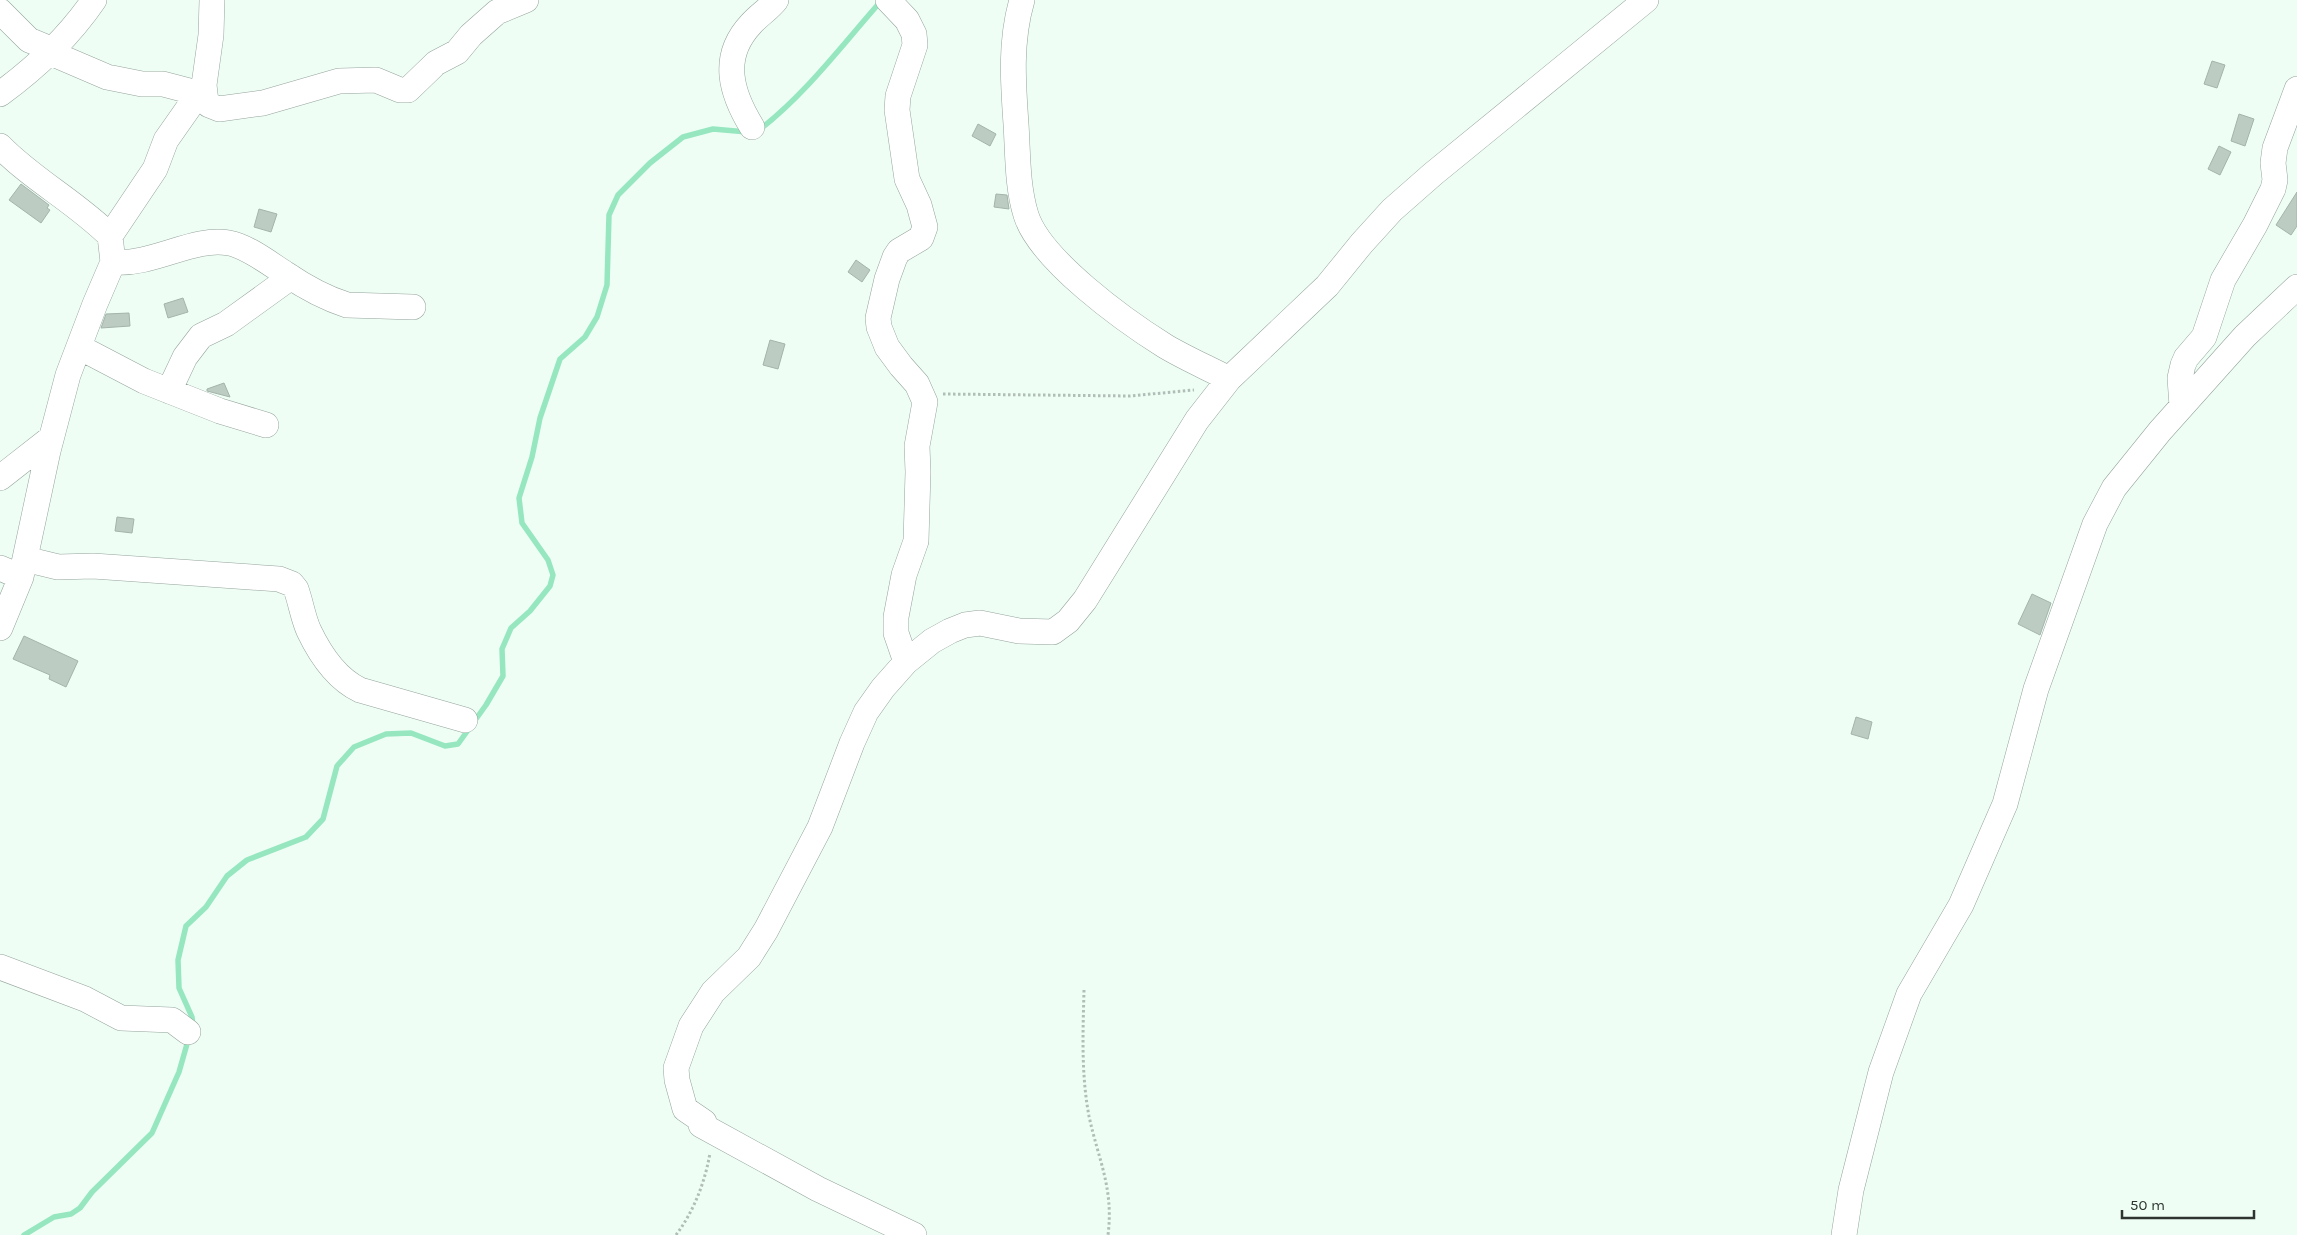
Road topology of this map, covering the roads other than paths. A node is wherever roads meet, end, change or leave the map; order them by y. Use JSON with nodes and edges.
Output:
{"nodes":[{"id":1,"x":94,"y":0,"type":"edge"},
{"id":2,"x":212,"y":0,"type":"edge"},
{"id":3,"x":526,"y":0,"type":"edge"},
{"id":4,"x":776,"y":0,"type":"edge"},
{"id":5,"x":888,"y":0,"type":"edge"},
{"id":6,"x":1022,"y":0,"type":"edge"},
{"id":7,"x":1646,"y":0,"type":"edge"},
{"id":8,"x":0,"y":11,"type":"edge"},
{"id":9,"x":52,"y":51,"type":"junction"},
{"id":10,"x":2297,"y":89,"type":"edge"},
{"id":11,"x":0,"y":94,"type":"edge"},
{"id":12,"x":202,"y":94,"type":"junction"},
{"id":13,"x":752,"y":127,"type":"dead end"},
{"id":14,"x":0,"y":146,"type":"edge"},
{"id":15,"x":110,"y":236,"type":"junction"},
{"id":16,"x":113,"y":262,"type":"junction"},
{"id":17,"x":291,"y":277,"type":"junction"},
{"id":18,"x":2297,"y":287,"type":"edge"},
{"id":19,"x":413,"y":306,"type":"dead end"},
{"id":20,"x":79,"y":346,"type":"junction"},
{"id":21,"x":1226,"y":382,"type":"junction"},
{"id":22,"x":169,"y":391,"type":"junction"},
{"id":23,"x":2182,"y":406,"type":"junction"},
{"id":24,"x":266,"y":425,"type":"dead end"},
{"id":25,"x":51,"y":438,"type":"junction"},
{"id":26,"x":0,"y":478,"type":"edge"},
{"id":27,"x":15,"y":568,"type":"edge"},
{"id":28,"x":0,"y":628,"type":"edge"},
{"id":29,"x":906,"y":662,"type":"junction"},
{"id":30,"x":466,"y":720,"type":"dead end"},
{"id":31,"x":0,"y":968,"type":"edge"},
{"id":32,"x":188,"y":1032,"type":"dead end"},
{"id":33,"x":914,"y":1235,"type":"edge"},
{"id":34,"x":1844,"y":1235,"type":"edge"}],
"edges":[{"from":1,"to":9,"type":"street"},
{"from":2,"to":12,"type":"street"},
{"from":3,"to":12,"type":"street"},
{"from":4,"to":13,"type":"street"},
{"from":5,"to":29,"type":"street"},
{"from":6,"to":21,"type":"street"},
{"from":7,"to":21,"type":"street"},
{"from":8,"to":9,"type":"street"},
{"from":9,"to":11,"type":"street"},
{"from":9,"to":12,"type":"street"},
{"from":10,"to":23,"type":"street"},
{"from":12,"to":15,"type":"street"},
{"from":14,"to":15,"type":"street"},
{"from":15,"to":16,"type":"street"},
{"from":16,"to":17,"type":"street"},
{"from":16,"to":20,"type":"street"},
{"from":17,"to":19,"type":"street"},
{"from":17,"to":22,"type":"street"},
{"from":18,"to":23,"type":"street"},
{"from":20,"to":22,"type":"street"},
{"from":20,"to":25,"type":"street"},
{"from":21,"to":29,"type":"street"},
{"from":22,"to":24,"type":"street"},
{"from":23,"to":34,"type":"street"},
{"from":25,"to":26,"type":"street"},
{"from":25,"to":27,"type":"street"},
{"from":27,"to":28,"type":"street"},
{"from":27,"to":30,"type":"street"},
{"from":29,"to":33,"type":"street"},
{"from":31,"to":32,"type":"street"}]}
